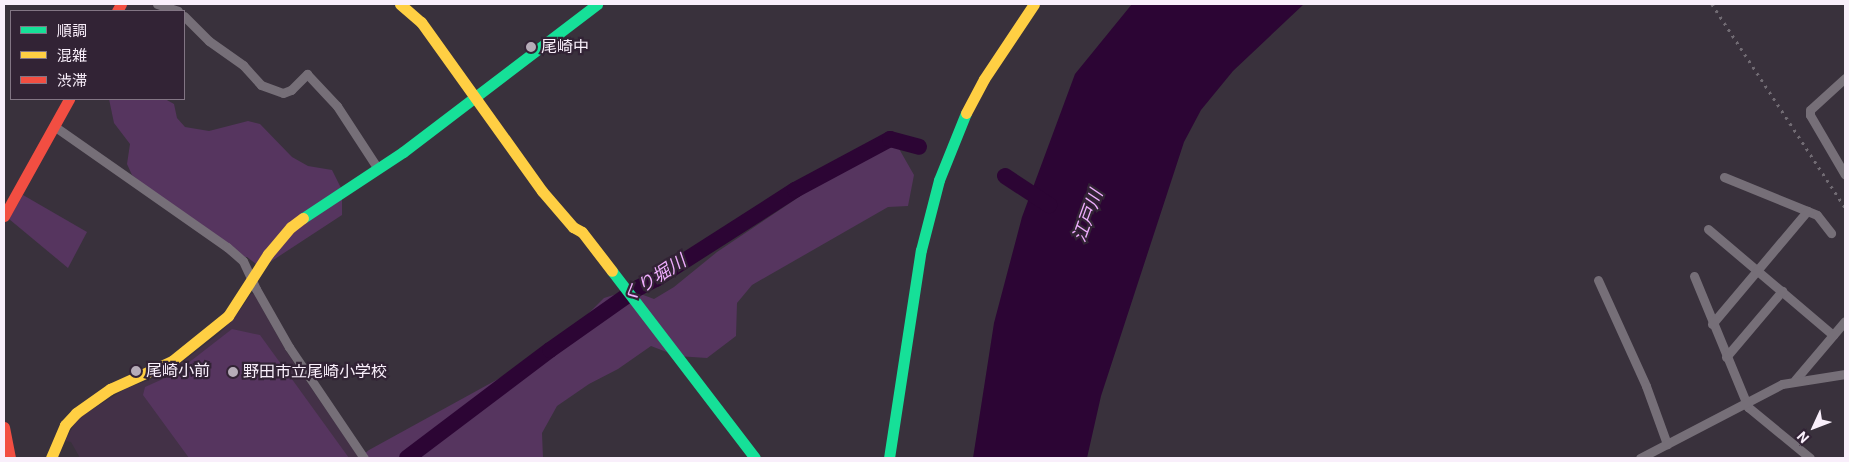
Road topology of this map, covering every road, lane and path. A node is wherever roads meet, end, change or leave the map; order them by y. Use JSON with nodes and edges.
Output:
{"nodes":[{"id":1,"x":157,"y":4,"type":"edge"},
{"id":2,"x":400,"y":4,"type":"edge"},
{"id":3,"x":598,"y":4,"type":"edge"},
{"id":4,"x":1034,"y":4,"type":"edge"},
{"id":5,"x":175,"y":10,"type":"edge"},
{"id":6,"x":185,"y":17,"type":"edge"},
{"id":7,"x":1845,"y":80,"type":"edge"},
{"id":8,"x":473,"y":97,"type":"junction"},
{"id":9,"x":68,"y":100,"type":"edge"},
{"id":10,"x":54,"y":126,"type":"junction"},
{"id":11,"x":378,"y":169,"type":"junction"},
{"id":12,"x":1845,"y":175,"type":"edge"},
{"id":13,"x":1724,"y":177,"type":"dead end"},
{"id":14,"x":1807,"y":211,"type":"junction"},
{"id":15,"x":4,"y":216,"type":"edge"},
{"id":16,"x":1708,"y":228,"type":"dead end"},
{"id":17,"x":1831,"y":233,"type":"dead end"},
{"id":18,"x":1756,"y":270,"type":"junction"},
{"id":19,"x":1694,"y":276,"type":"dead end"},
{"id":20,"x":252,"y":280,"type":"junction"},
{"id":21,"x":1598,"y":280,"type":"dead end"},
{"id":22,"x":1782,"y":291,"type":"junction"},
{"id":23,"x":1845,"y":321,"type":"edge"},
{"id":24,"x":1712,"y":324,"type":"junction"},
{"id":25,"x":1833,"y":335,"type":"junction"},
{"id":26,"x":1726,"y":357,"type":"junction"},
{"id":27,"x":1845,"y":374,"type":"edge"},
{"id":28,"x":1796,"y":380,"type":"junction"},
{"id":29,"x":1745,"y":401,"type":"junction"},
{"id":30,"x":4,"y":427,"type":"edge"},
{"id":31,"x":1667,"y":444,"type":"junction"},
{"id":32,"x":10,"y":458,"type":"edge"},
{"id":33,"x":52,"y":458,"type":"edge"},
{"id":34,"x":364,"y":458,"type":"edge"},
{"id":35,"x":755,"y":458,"type":"edge"},
{"id":36,"x":889,"y":458,"type":"edge"},
{"id":37,"x":1640,"y":458,"type":"edge"},
{"id":38,"x":1810,"y":458,"type":"edge"}],
"edges":[{"from":1,"to":5,"type":"street"},
{"from":2,"to":8,"type":"street"},
{"from":3,"to":8,"type":"street"},
{"from":4,"to":36,"type":"street"},
{"from":6,"to":11,"type":"street"},
{"from":7,"to":12,"type":"street"},
{"from":8,"to":11,"type":"street"},
{"from":8,"to":35,"type":"street"},
{"from":9,"to":10,"type":"street"},
{"from":10,"to":15,"type":"street"},
{"from":10,"to":20,"type":"street"},
{"from":11,"to":20,"type":"street"},
{"from":13,"to":14,"type":"street"},
{"from":14,"to":17,"type":"street"},
{"from":14,"to":18,"type":"street"},
{"from":16,"to":18,"type":"street"},
{"from":18,"to":22,"type":"street"},
{"from":18,"to":24,"type":"street"},
{"from":19,"to":24,"type":"street"},
{"from":20,"to":33,"type":"street"},
{"from":20,"to":34,"type":"street"},
{"from":21,"to":31,"type":"street"},
{"from":22,"to":25,"type":"street"},
{"from":22,"to":26,"type":"street"},
{"from":23,"to":25,"type":"street"},
{"from":24,"to":26,"type":"street"},
{"from":25,"to":28,"type":"street"},
{"from":26,"to":29,"type":"street"},
{"from":27,"to":28,"type":"street"},
{"from":28,"to":29,"type":"street"},
{"from":29,"to":31,"type":"street"},
{"from":29,"to":38,"type":"street"},
{"from":30,"to":32,"type":"street"},
{"from":31,"to":37,"type":"street"}]}
